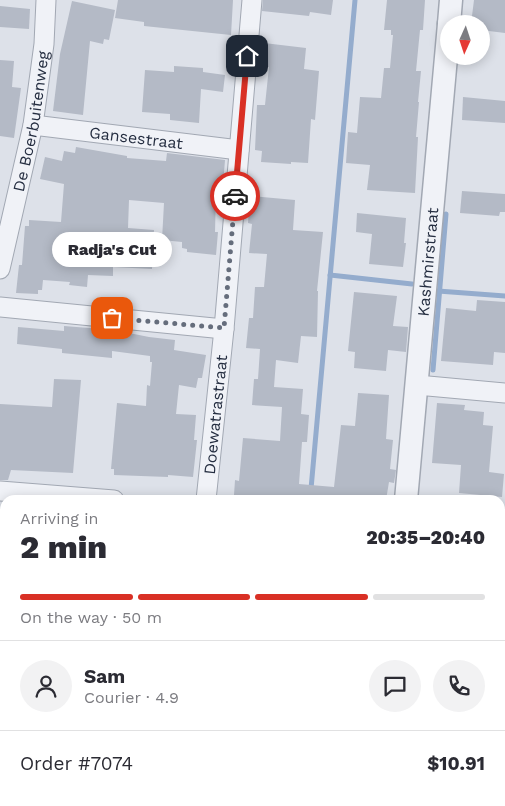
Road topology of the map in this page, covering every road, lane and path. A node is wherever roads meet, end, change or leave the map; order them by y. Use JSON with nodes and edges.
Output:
{"nodes":[{"id":1,"x":46,"y":0,"type":"edge"},
{"id":2,"x":252,"y":0,"type":"edge"},
{"id":3,"x":451,"y":0,"type":"edge"},
{"id":4,"x":450,"y":15,"type":"edge"},
{"id":5,"x":445,"y":65,"type":"edge"},
{"id":6,"x":33,"y":125,"type":"junction"},
{"id":7,"x":239,"y":150,"type":"junction"},
{"id":8,"x":0,"y":269,"type":"edge"},
{"id":9,"x":0,"y":308,"type":"edge"},
{"id":10,"x":224,"y":328,"type":"junction"},
{"id":11,"x":417,"y":385,"type":"junction"},
{"id":12,"x":505,"y":393,"type":"edge"},
{"id":13,"x":0,"y":491,"type":"edge"},
{"id":14,"x":51,"y":495,"type":"edge"},
{"id":15,"x":207,"y":495,"type":"edge"},
{"id":16,"x":406,"y":495,"type":"edge"}],
"edges":[{"from":1,"to":6,"type":"street","name":"De Boerbuitenweg"},
{"from":2,"to":7,"type":"street","name":"Doewatrastraat"},
{"from":3,"to":4,"type":"street","name":"Kashmirstraat"},
{"from":5,"to":11,"type":"street","name":"Kashmirstraat"},
{"from":6,"to":7,"type":"street","name":"Gansestraat"},
{"from":6,"to":8,"type":"street","name":"De Boerbuitenweg"},
{"from":7,"to":10,"type":"street","name":"Doewatrastraat"},
{"from":9,"to":10,"type":"street"},
{"from":10,"to":15,"type":"street","name":"Doewatrastraat"},
{"from":11,"to":12,"type":"street"},
{"from":11,"to":16,"type":"street","name":"Kashmirstraat"},
{"from":13,"to":14,"type":"street"}]}
